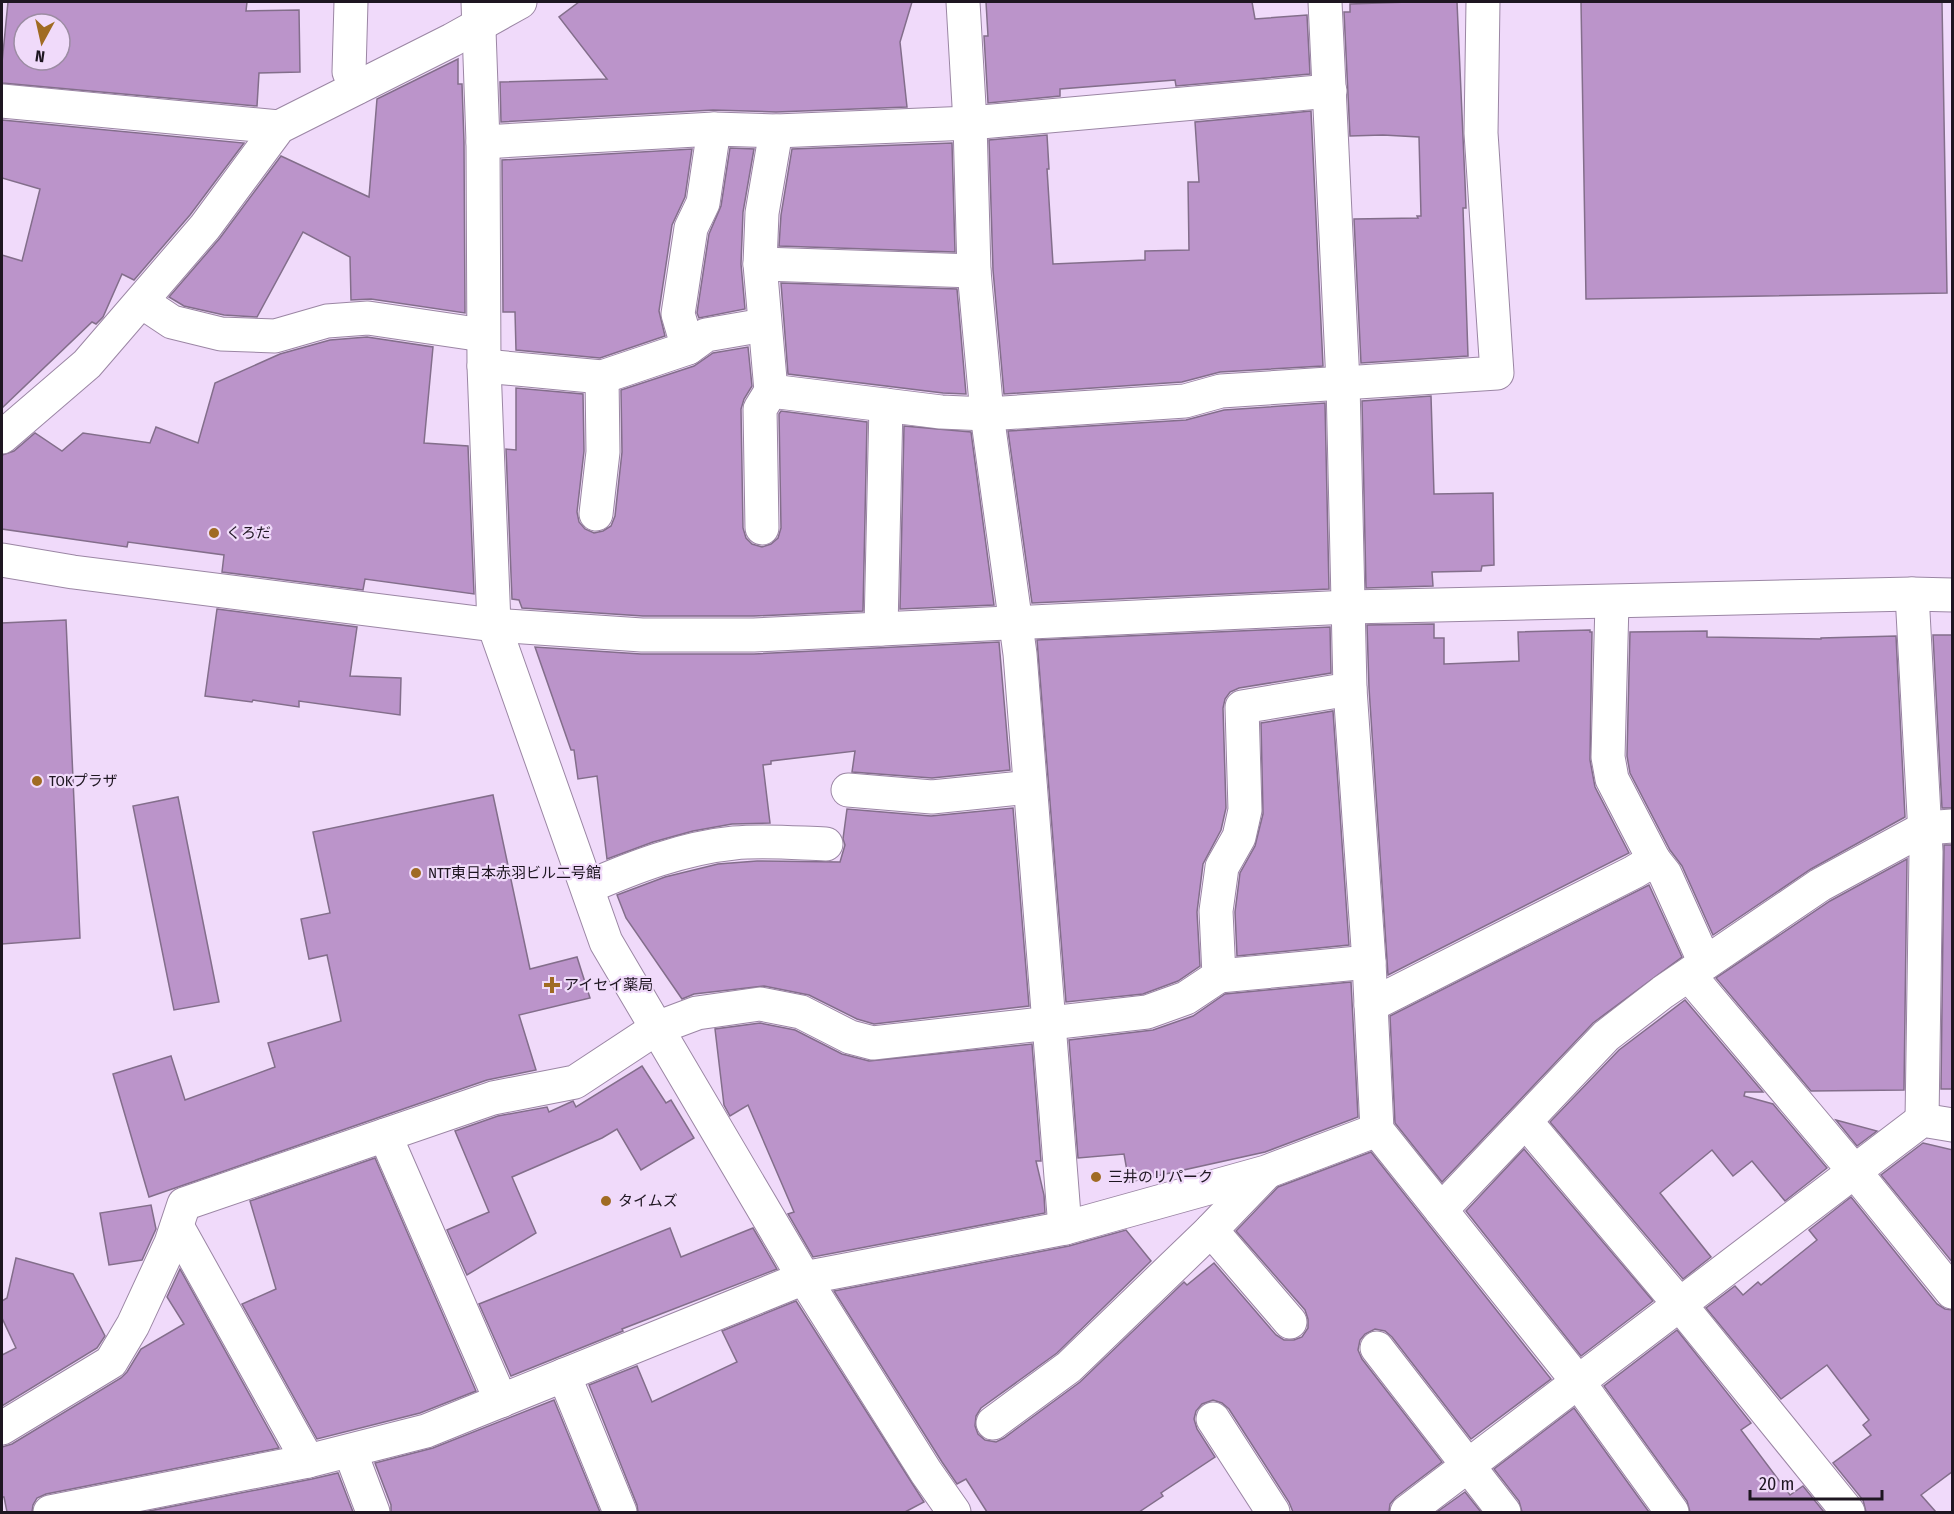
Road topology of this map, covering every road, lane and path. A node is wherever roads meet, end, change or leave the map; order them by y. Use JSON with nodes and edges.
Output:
{"nodes":[{"id":1,"x":351,"y":2,"type":"edge"},
{"id":2,"x":520,"y":2,"type":"edge"},
{"id":3,"x":963,"y":2,"type":"edge"},
{"id":4,"x":1325,"y":2,"type":"edge"},
{"id":5,"x":1483,"y":2,"type":"edge"},
{"id":6,"x":479,"y":13,"type":"edge"},
{"id":7,"x":356,"y":88,"type":"junction"},
{"id":8,"x":1330,"y":91,"type":"junction"},
{"id":9,"x":2,"y":101,"type":"edge"},
{"id":10,"x":970,"y":123,"type":"junction"},
{"id":11,"x":279,"y":127,"type":"junction"},
{"id":12,"x":714,"y":129,"type":"junction"},
{"id":13,"x":776,"y":131,"type":"junction"},
{"id":14,"x":483,"y":142,"type":"junction"},
{"id":15,"x":760,"y":264,"type":"junction"},
{"id":16,"x":974,"y":271,"type":"junction"},
{"id":17,"x":142,"y":302,"type":"junction"},
{"id":18,"x":764,"y":325,"type":"junction"},
{"id":19,"x":688,"y":348,"type":"junction"},
{"id":20,"x":484,"y":351,"type":"junction"},
{"id":21,"x":602,"y":377,"type":"junction"},
{"id":22,"x":1343,"y":383,"type":"junction"},
{"id":23,"x":771,"y":391,"type":"junction"},
{"id":24,"x":886,"y":405,"type":"junction"},
{"id":25,"x":987,"y":414,"type":"junction"},
{"id":26,"x":2,"y":437,"type":"edge"},
{"id":27,"x":596,"y":514,"type":"dead end"},
{"id":28,"x":762,"y":528,"type":"dead end"},
{"id":29,"x":2,"y":560,"type":"edge"},
{"id":30,"x":1912,"y":594,"type":"junction"},
{"id":31,"x":1953,"y":595,"type":"edge"},
{"id":32,"x":1612,"y":602,"type":"junction"},
{"id":33,"x":1349,"y":608,"type":"junction"},
{"id":34,"x":1015,"y":623,"type":"junction"},
{"id":35,"x":494,"y":625,"type":"junction"},
{"id":36,"x":880,"y":629,"type":"junction"},
{"id":37,"x":1350,"y":689,"type":"junction"},
{"id":38,"x":1030,"y":787,"type":"junction"},
{"id":39,"x":848,"y":790,"type":"dead end"},
{"id":40,"x":1939,"y":827,"type":"edge"},
{"id":41,"x":826,"y":844,"type":"dead end"},
{"id":42,"x":1654,"y":860,"type":"junction"},
{"id":43,"x":588,"y":887,"type":"junction"},
{"id":44,"x":1369,"y":962,"type":"junction"},
{"id":45,"x":1697,"y":969,"type":"junction"},
{"id":46,"x":1218,"y":976,"type":"junction"},
{"id":47,"x":1371,"y":1005,"type":"junction"},
{"id":48,"x":1048,"y":1024,"type":"junction"},
{"id":49,"x":657,"y":1028,"type":"junction"},
{"id":50,"x":1526,"y":1122,"type":"junction"},
{"id":51,"x":1937,"y":1123,"type":"edge"},
{"id":52,"x":1377,"y":1130,"type":"junction"},
{"id":53,"x":385,"y":1135,"type":"junction"},
{"id":54,"x":1855,"y":1172,"type":"junction"},
{"id":55,"x":1266,"y":1173,"type":"junction"},
{"id":56,"x":1441,"y":1210,"type":"junction"},
{"id":57,"x":177,"y":1226,"type":"junction"},
{"id":58,"x":1065,"y":1228,"type":"junction"},
{"id":59,"x":1211,"y":1230,"type":"junction"},
{"id":60,"x":804,"y":1278,"type":"junction"},
{"id":61,"x":1953,"y":1292,"type":"edge"},
{"id":62,"x":1680,"y":1306,"type":"junction"},
{"id":63,"x":1290,"y":1322,"type":"dead end"},
{"id":64,"x":1377,"y":1348,"type":"dead end"},
{"id":65,"x":564,"y":1375,"type":"junction"},
{"id":66,"x":1579,"y":1383,"type":"junction"},
{"id":67,"x":501,"y":1401,"type":"junction"},
{"id":68,"x":1213,"y":1419,"type":"dead end"},
{"id":69,"x":993,"y":1423,"type":"dead end"},
{"id":70,"x":2,"y":1428,"type":"edge"},
{"id":71,"x":350,"y":1451,"type":"junction"},
{"id":72,"x":308,"y":1461,"type":"junction"},
{"id":73,"x":1469,"y":1466,"type":"junction"},
{"id":74,"x":50,"y":1512,"type":"edge"},
{"id":75,"x":373,"y":1512,"type":"edge"},
{"id":76,"x":620,"y":1512,"type":"edge"},
{"id":77,"x":954,"y":1512,"type":"edge"},
{"id":78,"x":1273,"y":1512,"type":"edge"},
{"id":79,"x":1407,"y":1512,"type":"edge"},
{"id":80,"x":1504,"y":1512,"type":"edge"},
{"id":81,"x":1672,"y":1512,"type":"edge"},
{"id":82,"x":1848,"y":1512,"type":"edge"}],
"edges":[{"from":1,"to":7,"type":"street"},
{"from":2,"to":6,"type":"street"},
{"from":3,"to":10,"type":"street"},
{"from":4,"to":8,"type":"street"},
{"from":5,"to":22,"type":"street"},
{"from":6,"to":7,"type":"street"},
{"from":6,"to":14,"type":"street"},
{"from":7,"to":11,"type":"street"},
{"from":8,"to":10,"type":"street"},
{"from":8,"to":22,"type":"street"},
{"from":9,"to":11,"type":"street"},
{"from":10,"to":13,"type":"street"},
{"from":10,"to":16,"type":"street"},
{"from":11,"to":17,"type":"street"},
{"from":12,"to":13,"type":"street"},
{"from":12,"to":14,"type":"street"},
{"from":12,"to":19,"type":"street"},
{"from":13,"to":15,"type":"street"},
{"from":14,"to":20,"type":"street"},
{"from":15,"to":16,"type":"street"},
{"from":15,"to":18,"type":"street"},
{"from":16,"to":25,"type":"street"},
{"from":17,"to":20,"type":"street"},
{"from":17,"to":26,"type":"street"},
{"from":18,"to":19,"type":"street"},
{"from":18,"to":23,"type":"street"},
{"from":19,"to":21,"type":"street"},
{"from":20,"to":21,"type":"street"},
{"from":20,"to":35,"type":"street"},
{"from":21,"to":27,"type":"street"},
{"from":22,"to":25,"type":"street"},
{"from":22,"to":33,"type":"street"},
{"from":23,"to":24,"type":"street"},
{"from":23,"to":28,"type":"street"},
{"from":24,"to":25,"type":"street"},
{"from":24,"to":36,"type":"street"},
{"from":25,"to":34,"type":"street"},
{"from":29,"to":35,"type":"street"},
{"from":30,"to":31,"type":"street"},
{"from":30,"to":32,"type":"street"},
{"from":30,"to":40,"type":"street"},
{"from":32,"to":33,"type":"street"},
{"from":32,"to":42,"type":"street"},
{"from":33,"to":34,"type":"street"},
{"from":33,"to":37,"type":"street"},
{"from":34,"to":36,"type":"street"},
{"from":34,"to":38,"type":"street"},
{"from":35,"to":36,"type":"street"},
{"from":35,"to":43,"type":"street"},
{"from":37,"to":44,"type":"street"},
{"from":37,"to":46,"type":"street"},
{"from":38,"to":39,"type":"street"},
{"from":38,"to":48,"type":"street"},
{"from":40,"to":45,"type":"street"},
{"from":40,"to":51,"type":"street"},
{"from":41,"to":43,"type":"street"},
{"from":42,"to":45,"type":"street"},
{"from":42,"to":47,"type":"street"},
{"from":43,"to":49,"type":"street"},
{"from":44,"to":46,"type":"street"},
{"from":44,"to":47,"type":"street"},
{"from":45,"to":50,"type":"street"},
{"from":45,"to":54,"type":"street"},
{"from":46,"to":48,"type":"street"},
{"from":47,"to":52,"type":"street"},
{"from":48,"to":49,"type":"street"},
{"from":48,"to":58,"type":"street"},
{"from":49,"to":53,"type":"street"},
{"from":49,"to":60,"type":"street"},
{"from":50,"to":56,"type":"street"},
{"from":50,"to":62,"type":"street"},
{"from":51,"to":54,"type":"street"},
{"from":52,"to":55,"type":"street"},
{"from":52,"to":56,"type":"street"},
{"from":53,"to":57,"type":"street"},
{"from":53,"to":67,"type":"street"},
{"from":54,"to":61,"type":"street"},
{"from":54,"to":62,"type":"street"},
{"from":55,"to":58,"type":"street"},
{"from":55,"to":59,"type":"street"},
{"from":56,"to":66,"type":"street"},
{"from":57,"to":70,"type":"street"},
{"from":57,"to":72,"type":"street"},
{"from":58,"to":60,"type":"street"},
{"from":59,"to":63,"type":"street"},
{"from":59,"to":69,"type":"street"},
{"from":60,"to":65,"type":"street"},
{"from":60,"to":77,"type":"street"},
{"from":62,"to":66,"type":"street"},
{"from":62,"to":82,"type":"street"},
{"from":64,"to":73,"type":"street"},
{"from":65,"to":67,"type":"street"},
{"from":65,"to":76,"type":"street"},
{"from":66,"to":73,"type":"street"},
{"from":66,"to":81,"type":"street"},
{"from":67,"to":71,"type":"street"},
{"from":68,"to":78,"type":"street"},
{"from":71,"to":72,"type":"street"},
{"from":71,"to":75,"type":"street"},
{"from":72,"to":74,"type":"street"},
{"from":73,"to":79,"type":"street"},
{"from":73,"to":80,"type":"street"}]}
